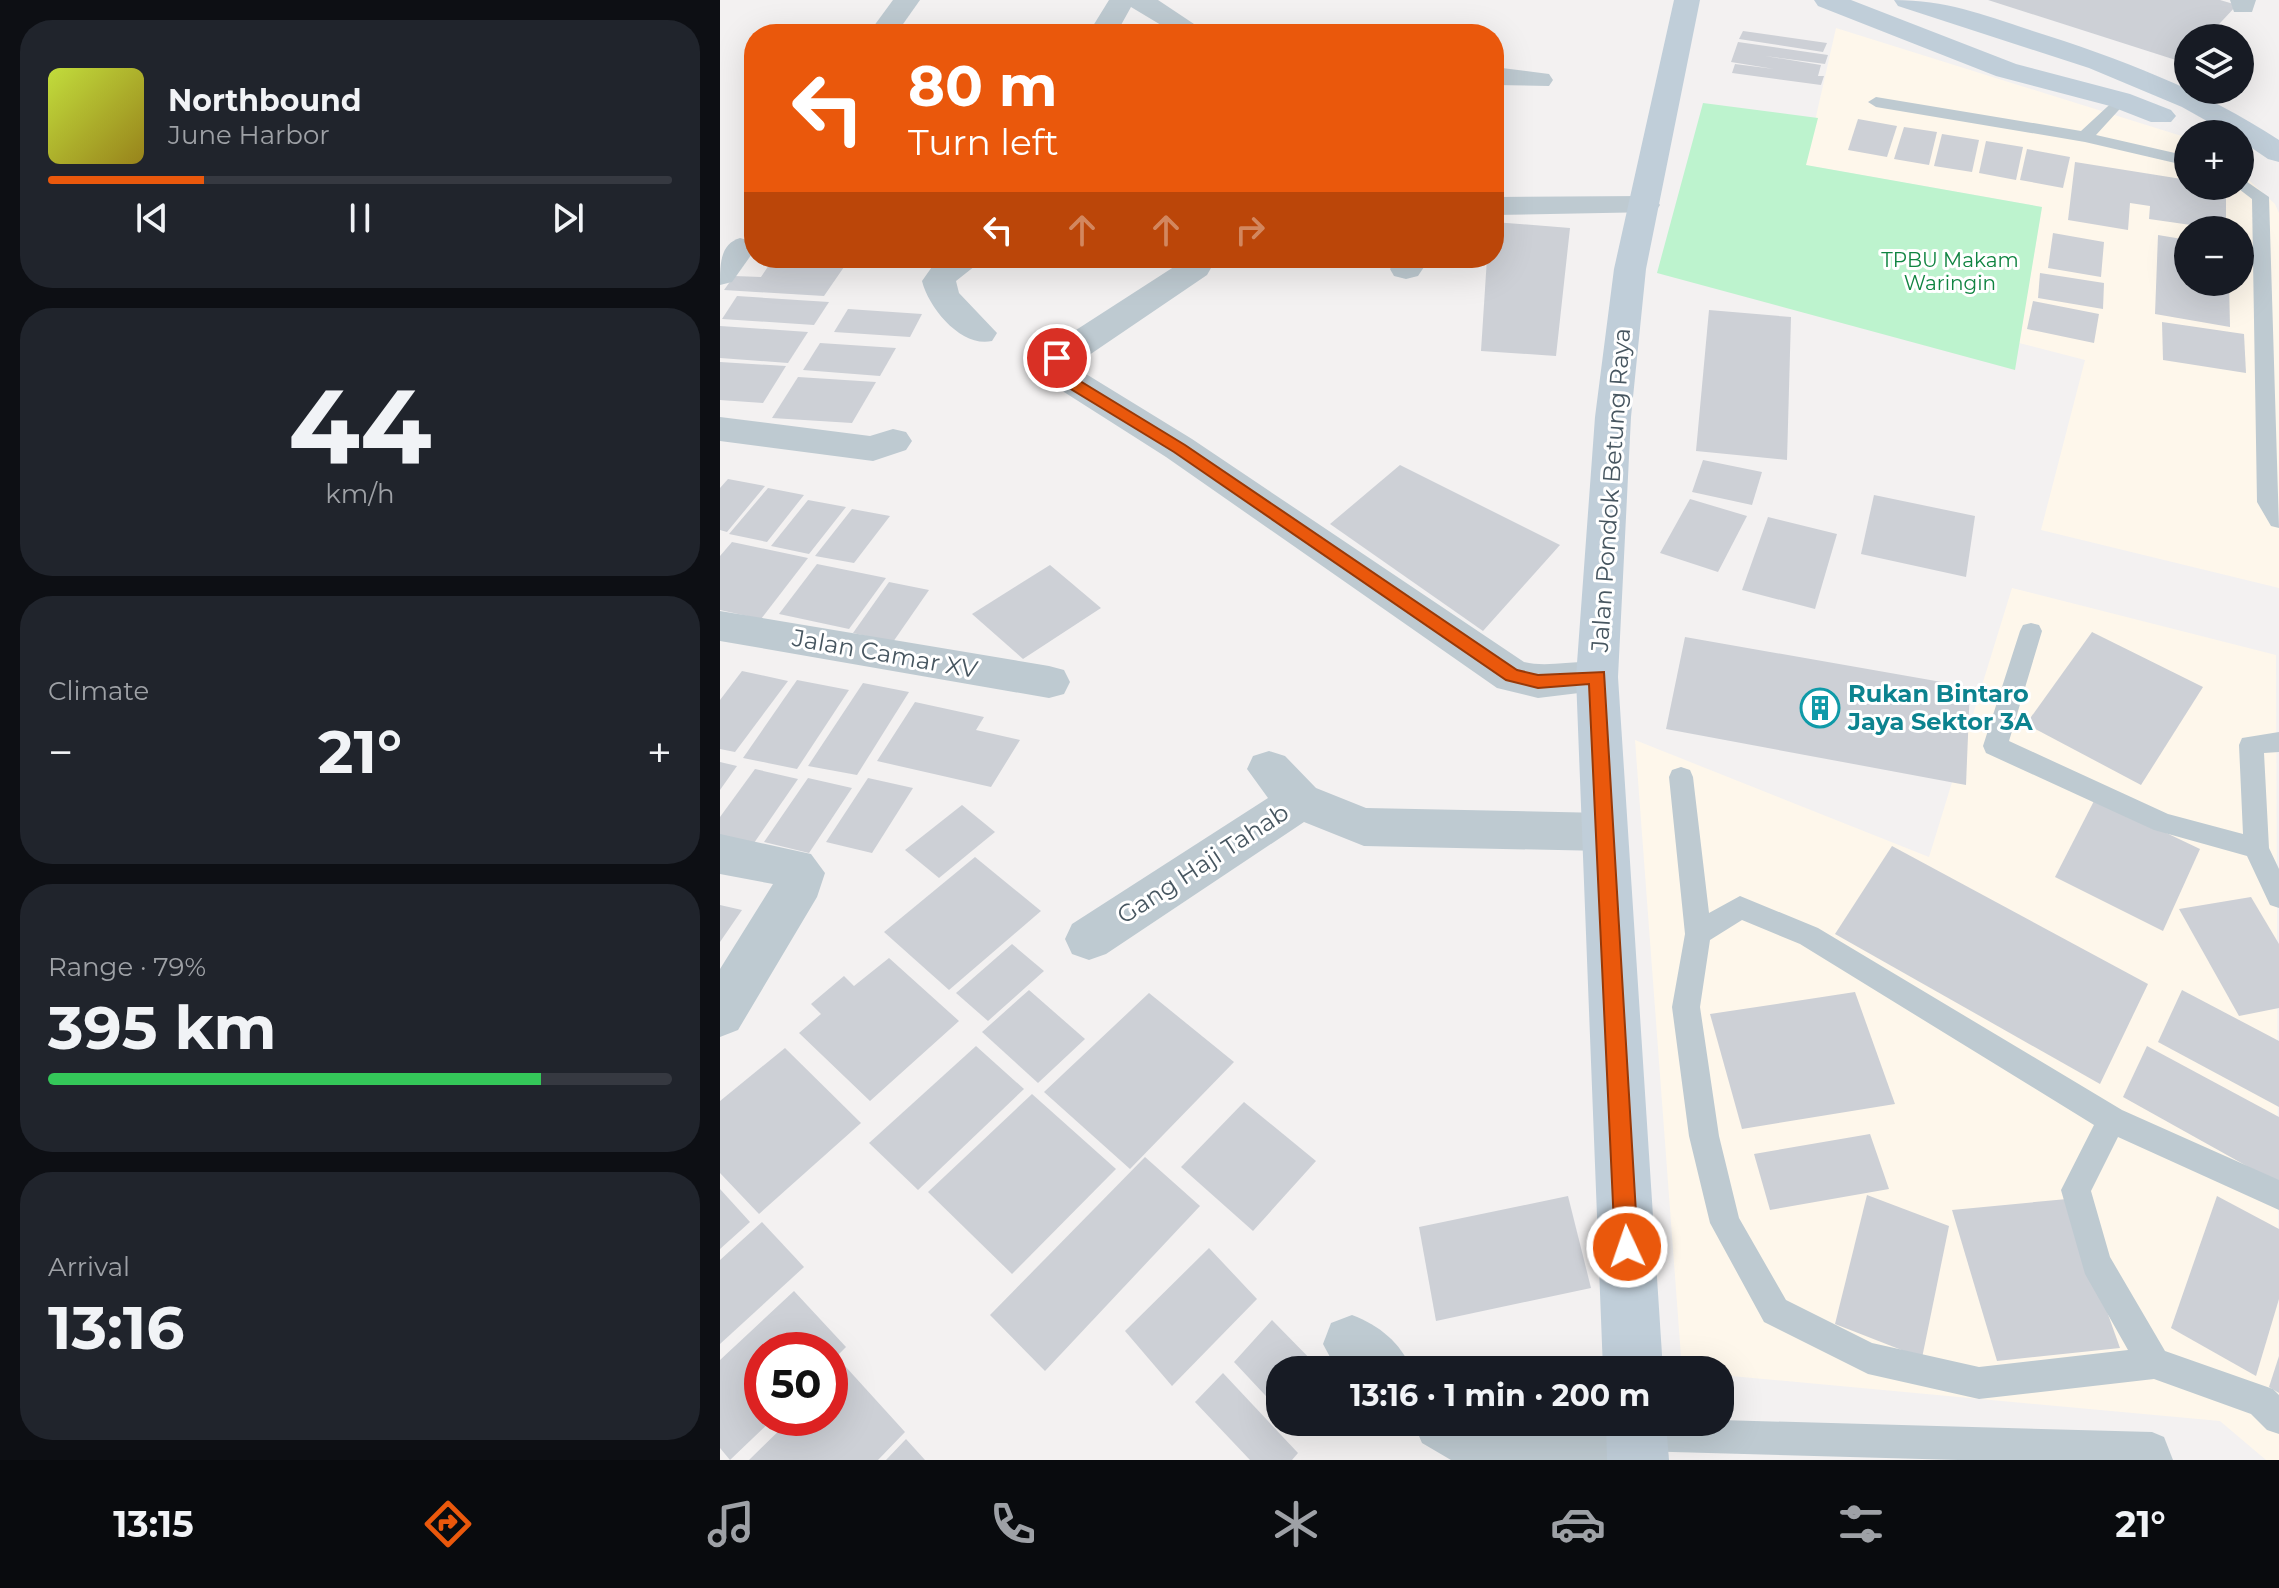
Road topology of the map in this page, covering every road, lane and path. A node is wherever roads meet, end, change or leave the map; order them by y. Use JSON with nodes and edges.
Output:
{"nodes":[{"id":1,"x":907,"y":0,"type":"edge"},
{"id":2,"x":1122,"y":0,"type":"edge"},
{"id":3,"x":1139,"y":0,"type":"edge"},
{"id":4,"x":1687,"y":0,"type":"edge"},
{"id":5,"x":1827,"y":0,"type":"edge"},
{"id":6,"x":1907,"y":0,"type":"edge"},
{"id":7,"x":889,"y":24,"type":"edge"},
{"id":8,"x":1108,"y":24,"type":"edge"},
{"id":9,"x":1179,"y":24,"type":"edge"},
{"id":10,"x":2036,"y":42,"type":"junction"},
{"id":11,"x":2006,"y":70,"type":"junction"},
{"id":12,"x":1504,"y":77,"type":"edge"},
{"id":13,"x":1539,"y":80,"type":"dead end"},
{"id":14,"x":2120,"y":100,"type":"junction"},
{"id":15,"x":1876,"y":102,"type":"dead end"},
{"id":16,"x":2174,"y":123,"type":"edge"},
{"id":17,"x":2085,"y":137,"type":"junction"},
{"id":18,"x":2279,"y":153,"type":"edge"},
{"id":19,"x":2174,"y":158,"type":"edge"},
{"id":20,"x":2254,"y":167,"type":"edge"},
{"id":21,"x":2279,"y":189,"type":"edge"},
{"id":22,"x":2254,"y":192,"type":"edge"},
{"id":23,"x":1644,"y":205,"type":"junction"},
{"id":24,"x":1504,"y":206,"type":"edge"},
{"id":25,"x":740,"y":248,"type":"dead end"},
{"id":26,"x":951,"y":268,"type":"edge"},
{"id":27,"x":1195,"y":268,"type":"dead end"},
{"id":28,"x":720,"y":275,"type":"edge"},
{"id":29,"x":980,"y":333,"type":"dead end"},
{"id":30,"x":720,"y":429,"type":"edge"},
{"id":31,"x":893,"y":441,"type":"dead end"},
{"id":32,"x":2279,"y":521,"type":"edge"},
{"id":33,"x":720,"y":626,"type":"edge"},
{"id":34,"x":2031,"y":631,"type":"dead end"},
{"id":35,"x":1597,"y":677,"type":"junction"},
{"id":36,"x":1049,"y":682,"type":"dead end"},
{"id":37,"x":2279,"y":742,"type":"edge"},
{"id":38,"x":1681,"y":777,"type":"dead end"},
{"id":39,"x":1604,"y":832,"type":"junction"},
{"id":40,"x":2256,"y":848,"type":"junction"},
{"id":41,"x":720,"y":854,"type":"edge"},
{"id":42,"x":2279,"y":897,"type":"edge"},
{"id":43,"x":1698,"y":934,"type":"junction"},
{"id":44,"x":1089,"y":939,"type":"dead end"},
{"id":45,"x":720,"y":1014,"type":"edge"},
{"id":46,"x":2112,"y":1120,"type":"junction"},
{"id":47,"x":2279,"y":1195,"type":"edge"},
{"id":48,"x":1632,"y":1356,"type":"edge"},
{"id":49,"x":2154,"y":1363,"type":"junction"},
{"id":50,"x":2279,"y":1418,"type":"edge"},
{"id":51,"x":1469,"y":1436,"type":"edge"},
{"id":52,"x":1636,"y":1444,"type":"edge"},
{"id":53,"x":1772,"y":1448,"type":"edge"},
{"id":54,"x":2156,"y":1460,"type":"edge"}],
"edges":[{"from":1,"to":7,"type":"street"},
{"from":2,"to":8,"type":"street"},
{"from":3,"to":9,"type":"street"},
{"from":4,"to":23,"type":"main road","name":"Jalan Pondok Betung Raya"},
{"from":5,"to":11,"type":"main road"},
{"from":6,"to":10,"type":"main road"},
{"from":10,"to":11,"type":"main road"},
{"from":10,"to":18,"type":"main road"},
{"from":11,"to":14,"type":"main road"},
{"from":12,"to":13,"type":"street"},
{"from":14,"to":16,"type":"main road"},
{"from":14,"to":17,"type":"lane"},
{"from":15,"to":17,"type":"lane"},
{"from":17,"to":19,"type":"lane"},
{"from":20,"to":21,"type":"main road"},
{"from":22,"to":32,"type":"lane"},
{"from":23,"to":24,"type":"street"},
{"from":23,"to":35,"type":"main road","name":"Jalan Pondok Betung Raya"},
{"from":25,"to":28,"type":"street"},
{"from":26,"to":29,"type":"street"},
{"from":27,"to":35,"type":"street"},
{"from":30,"to":31,"type":"street"},
{"from":33,"to":36,"type":"street","name":"Jalan Camar XV"},
{"from":34,"to":40,"type":"lane"},
{"from":35,"to":39,"type":"main road","name":"Jalan Pondok Betung Raya"},
{"from":37,"to":40,"type":"lane"},
{"from":38,"to":43,"type":"lane"},
{"from":39,"to":44,"type":"street","name":"Gang Haji Tahab"},
{"from":39,"to":48,"type":"main road","name":"Jalan Pondok Betung Raya"},
{"from":40,"to":42,"type":"lane"},
{"from":41,"to":45,"type":"street"},
{"from":43,"to":46,"type":"lane"},
{"from":43,"to":49,"type":"lane"},
{"from":46,"to":47,"type":"lane"},
{"from":46,"to":49,"type":"lane"},
{"from":49,"to":50,"type":"lane"},
{"from":51,"to":52,"type":"street"},
{"from":52,"to":53,"type":"lane"},
{"from":53,"to":54,"type":"lane"}]}
